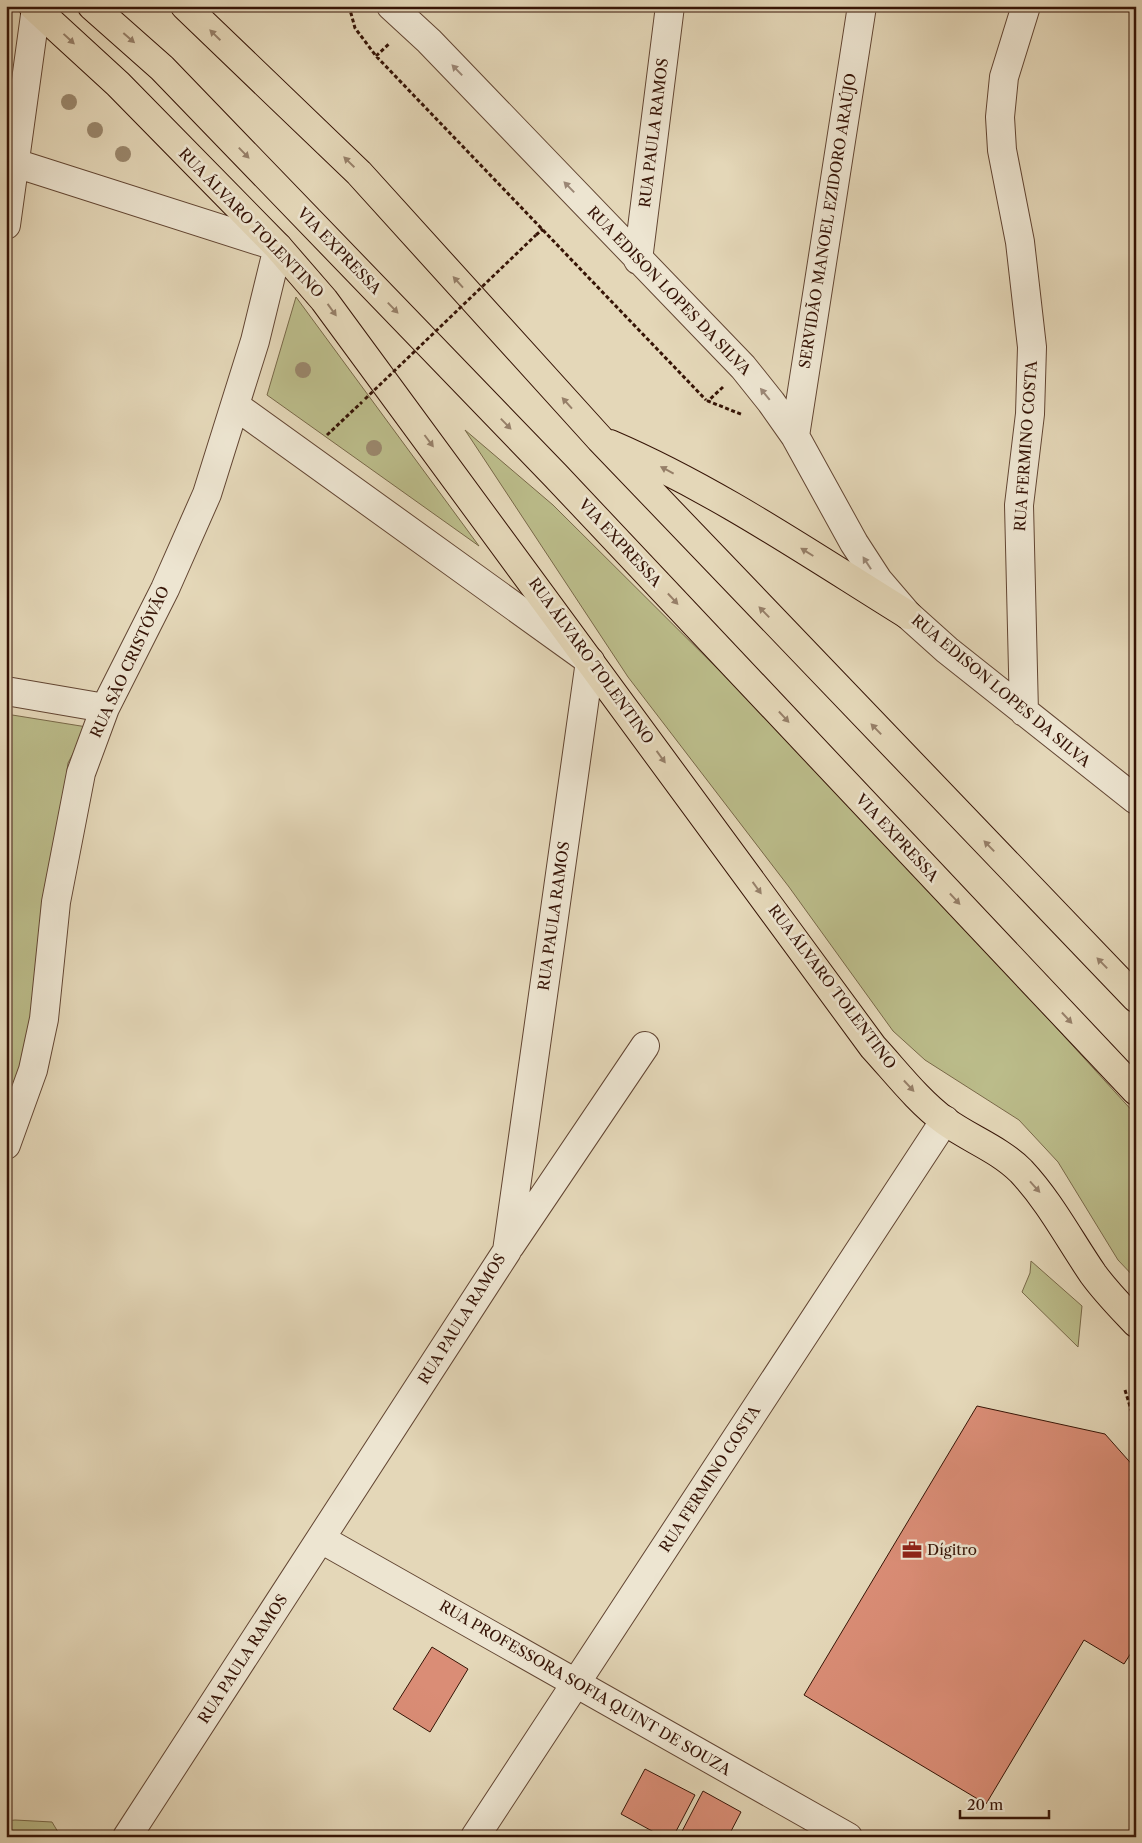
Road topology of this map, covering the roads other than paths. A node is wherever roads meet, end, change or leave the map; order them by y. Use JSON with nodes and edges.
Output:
{"nodes":[{"id":1,"x":92,"y":6,"type":"edge"},
{"id":2,"x":185,"y":6,"type":"edge"},
{"id":3,"x":391,"y":6,"type":"edge"},
{"id":4,"x":670,"y":6,"type":"edge"},
{"id":5,"x":862,"y":6,"type":"edge"},
{"id":6,"x":1026,"y":6,"type":"edge"},
{"id":7,"x":34,"y":7,"type":"edge"},
{"id":8,"x":15,"y":163,"type":"junction"},
{"id":9,"x":6,"y":225,"type":"edge"},
{"id":10,"x":278,"y":247,"type":"junction"},
{"id":11,"x":638,"y":260,"type":"junction"},
{"id":12,"x":236,"y":406,"type":"junction"},
{"id":13,"x":794,"y":436,"type":"junction"},
{"id":14,"x":600,"y":439,"type":"junction"},
{"id":15,"x":908,"y":614,"type":"junction"},
{"id":16,"x":590,"y":661,"type":"junction"},
{"id":17,"x":6,"y":691,"type":"edge"},
{"id":18,"x":105,"y":708,"type":"junction"},
{"id":19,"x":1024,"y":712,"type":"junction"},
{"id":20,"x":1136,"y":800,"type":"edge"},
{"id":21,"x":1136,"y":998,"type":"edge"},
{"id":22,"x":645,"y":1046,"type":"dead end"},
{"id":23,"x":1136,"y":1091,"type":"edge"},
{"id":24,"x":945,"y":1120,"type":"junction"},
{"id":25,"x":6,"y":1145,"type":"edge"},
{"id":26,"x":507,"y":1251,"type":"junction"},
{"id":27,"x":1136,"y":1323,"type":"edge"},
{"id":28,"x":321,"y":1539,"type":"junction"},
{"id":29,"x":576,"y":1683,"type":"junction"},
{"id":30,"x":127,"y":1837,"type":"edge"},
{"id":31,"x":475,"y":1837,"type":"edge"},
{"id":32,"x":848,"y":1837,"type":"edge"}],
"edges":[{"from":1,"to":23,"type":"main road","name":"VIA EXPRESSA","one_way":true},
{"from":14,"to":2,"type":"main road","one_way":true},
{"from":11,"to":3,"type":"street","name":"RUA EDISON LOPES DA SILVA","one_way":true},
{"from":4,"to":11,"type":"street","name":"RUA PAULA RAMOS"},
{"from":5,"to":13,"type":"street","name":"SERVIDÃO MANOEL EZIDORO ARAÚJO"},
{"from":6,"to":19,"type":"street","name":"RUA FERMINO COSTA"},
{"from":7,"to":8,"type":"street"},
{"from":7,"to":10,"type":"main road","name":"RUA ÁLVARO TOLENTINO","one_way":true},
{"from":8,"to":9,"type":"street"},
{"from":8,"to":10,"type":"street"},
{"from":10,"to":12,"type":"street","name":"RUA SÃO CRISTÓVÃO"},
{"from":10,"to":16,"type":"main road","name":"RUA ÁLVARO TOLENTINO","one_way":true},
{"from":13,"to":11,"type":"street","name":"RUA EDISON LOPES DA SILVA","one_way":true},
{"from":12,"to":16,"type":"street"},
{"from":12,"to":18,"type":"street","name":"RUA SÃO CRISTÓVÃO"},
{"from":15,"to":13,"type":"street","name":"RUA EDISON LOPES DA SILVA","one_way":true},
{"from":15,"to":14,"type":"main road","one_way":true},
{"from":21,"to":14,"type":"main road","one_way":true},
{"from":15,"to":19,"type":"street","name":"RUA EDISON LOPES DA SILVA"},
{"from":16,"to":24,"type":"main road","name":"RUA ÁLVARO TOLENTINO","one_way":true},
{"from":16,"to":26,"type":"street","name":"RUA PAULA RAMOS"},
{"from":17,"to":18,"type":"street"},
{"from":18,"to":25,"type":"street","name":"RUA SÃO CRISTÓVÃO"},
{"from":19,"to":20,"type":"street","name":"RUA EDISON LOPES DA SILVA"},
{"from":22,"to":26,"type":"street"},
{"from":24,"to":27,"type":"main road","name":"RUA ÁLVARO TOLENTINO","one_way":true},
{"from":24,"to":29,"type":"street","name":"RUA FERMINO COSTA"},
{"from":26,"to":28,"type":"street","name":"RUA PAULA RAMOS"},
{"from":28,"to":29,"type":"street","name":"RUA PROFESSORA SOFIA QUINT DE SOUZA"},
{"from":28,"to":30,"type":"street","name":"RUA PAULA RAMOS"},
{"from":29,"to":31,"type":"street","name":"RUA FERMINO COSTA"},
{"from":29,"to":32,"type":"street","name":"RUA PROFESSORA SOFIA QUINT DE SOUZA"}]}
